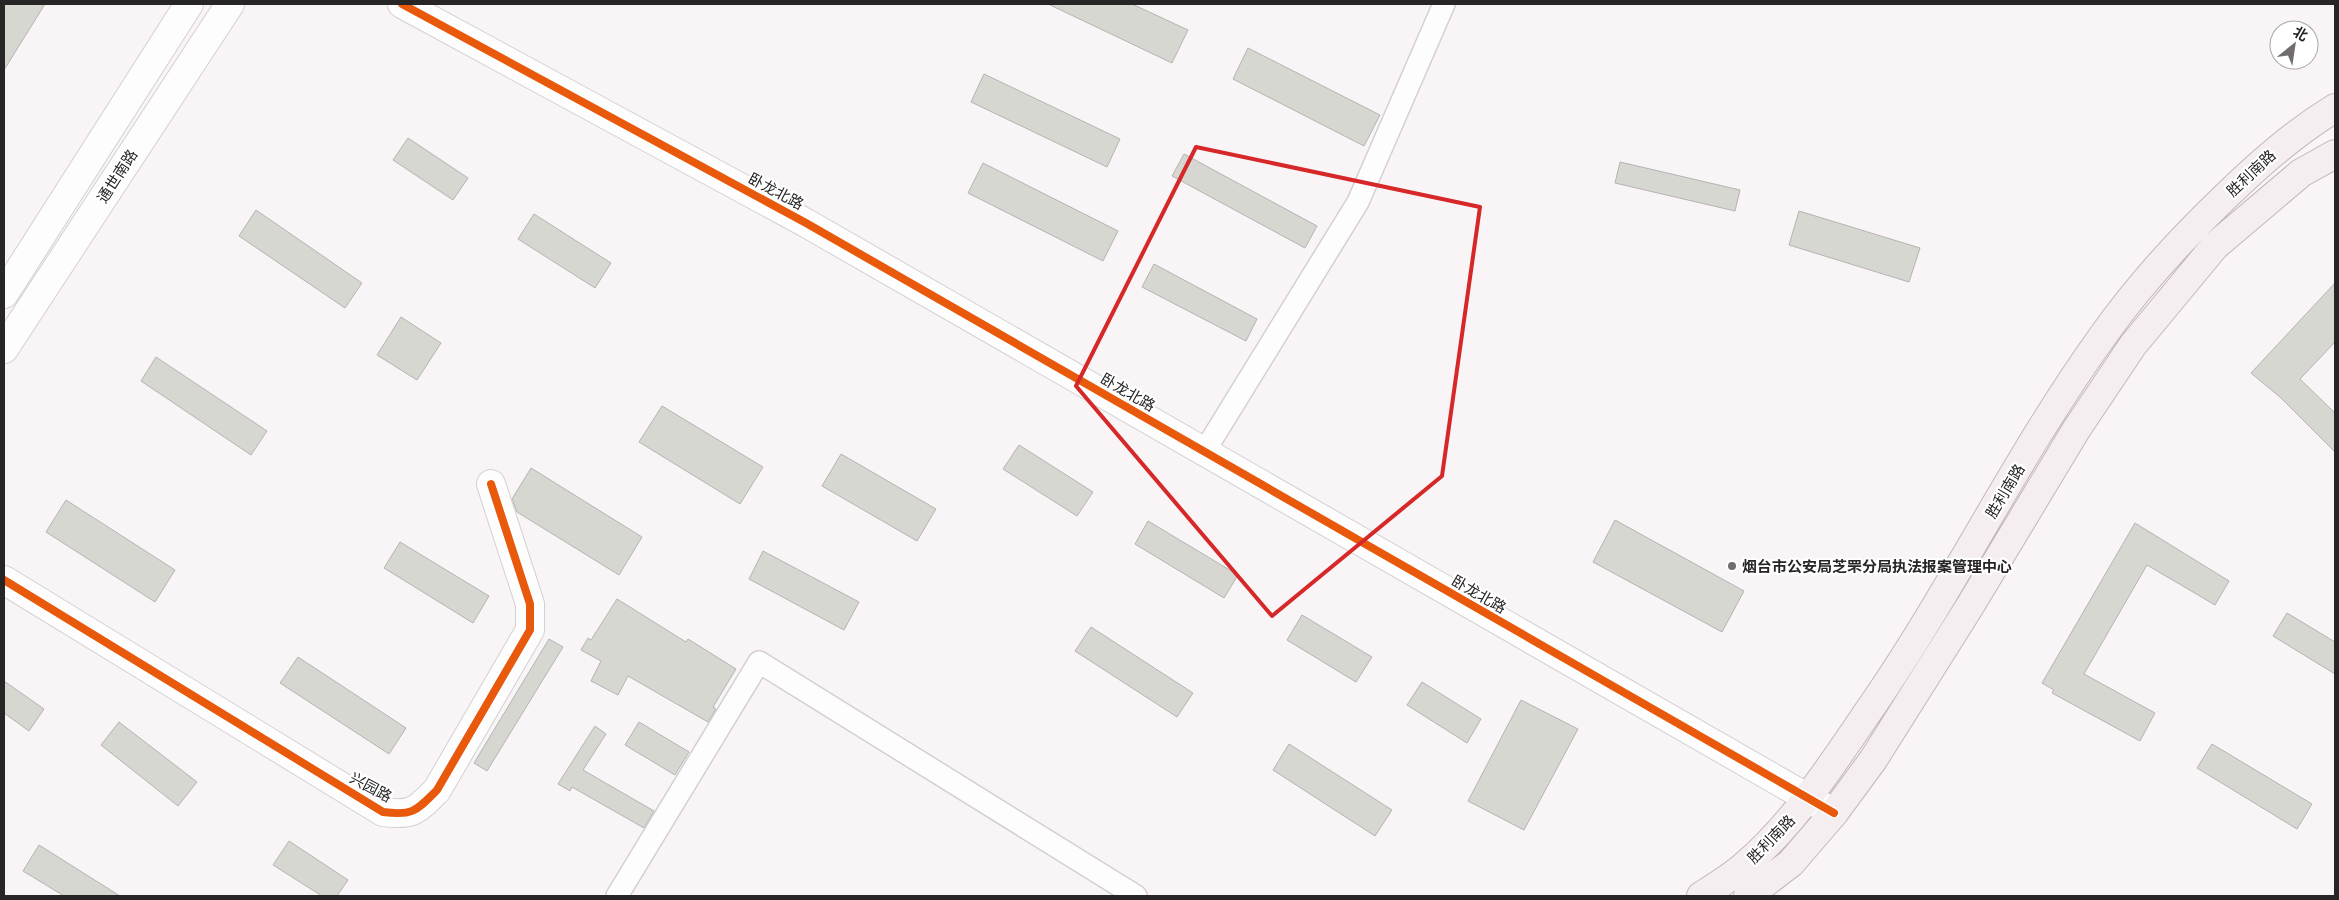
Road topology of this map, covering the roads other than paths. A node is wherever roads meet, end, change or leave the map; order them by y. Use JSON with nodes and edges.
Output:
{"nodes":[{"id":1,"x":189,"y":4,"type":"edge"},
{"id":2,"x":230,"y":4,"type":"edge"},
{"id":3,"x":402,"y":4,"type":"edge"},
{"id":4,"x":1444,"y":4,"type":"edge"},
{"id":5,"x":2335,"y":108,"type":"edge"},
{"id":6,"x":2335,"y":154,"type":"edge"},
{"id":7,"x":4,"y":294,"type":"edge"},
{"id":8,"x":4,"y":349,"type":"edge"},
{"id":9,"x":1204,"y":452,"type":"junction"},
{"id":10,"x":491,"y":484,"type":"dead end"},
{"id":11,"x":4,"y":580,"type":"edge"},
{"id":12,"x":1808,"y":798,"type":"junction"},
{"id":13,"x":1834,"y":813,"type":"junction"},
{"id":14,"x":617,"y":896,"type":"edge"},
{"id":15,"x":1136,"y":896,"type":"edge"},
{"id":16,"x":1701,"y":896,"type":"edge"},
{"id":17,"x":1748,"y":896,"type":"edge"}],
"edges":[{"from":1,"to":7,"type":"street"},
{"from":2,"to":8,"type":"street","name":"通世南路"},
{"from":3,"to":9,"type":"street","name":"卧龙北路"},
{"from":4,"to":9,"type":"street"},
{"from":5,"to":12,"type":"main road","name":"胜利南路"},
{"from":6,"to":13,"type":"main road","name":"胜利南路"},
{"from":9,"to":12,"type":"street","name":"卧龙北路"},
{"from":10,"to":11,"type":"street","name":"兴园路"},
{"from":12,"to":13,"type":"street","name":"卧龙北路"},
{"from":12,"to":16,"type":"main road","name":"胜利南路"},
{"from":13,"to":17,"type":"main road","name":"胜利南路"},
{"from":14,"to":15,"type":"street"}]}
